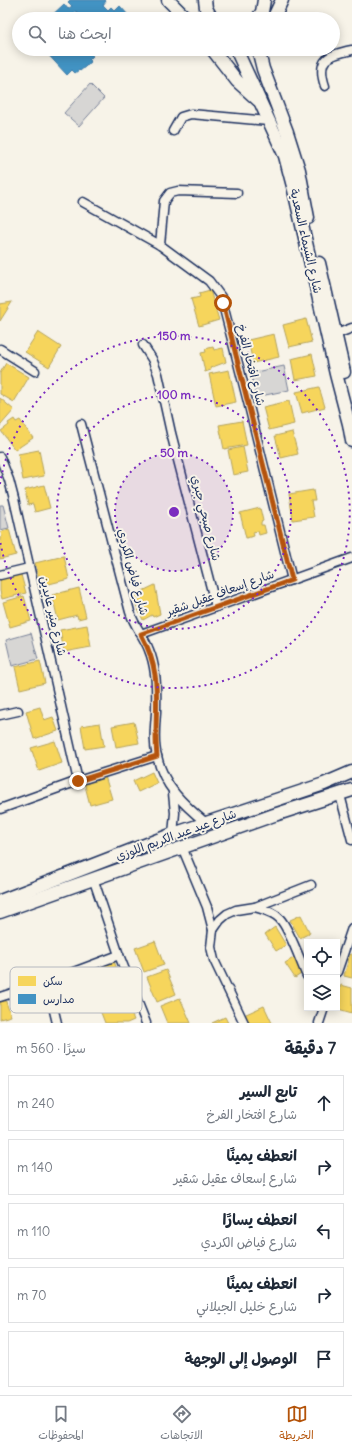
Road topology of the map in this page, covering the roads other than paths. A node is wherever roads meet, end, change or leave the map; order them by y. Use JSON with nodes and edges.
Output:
{"nodes":[{"id":1,"x":168,"y":0,"type":"edge"},
{"id":2,"x":264,"y":0,"type":"edge"},
{"id":3,"x":282,"y":0,"type":"edge"},
{"id":4,"x":203,"y":3,"type":"edge"},
{"id":5,"x":180,"y":12,"type":"edge"},
{"id":6,"x":208,"y":12,"type":"edge"},
{"id":7,"x":261,"y":12,"type":"edge"},
{"id":8,"x":276,"y":12,"type":"edge"},
{"id":9,"x":352,"y":50,"type":"edge"},
{"id":10,"x":340,"y":53,"type":"edge"},
{"id":11,"x":217,"y":56,"type":"edge"},
{"id":12,"x":239,"y":56,"type":"edge"},
{"id":13,"x":260,"y":56,"type":"edge"},
{"id":14,"x":266,"y":56,"type":"edge"},
{"id":15,"x":331,"y":56,"type":"edge"},
{"id":16,"x":325,"y":86,"type":"dead end"},
{"id":17,"x":272,"y":94,"type":"junction"},
{"id":18,"x":261,"y":103,"type":"junction"},
{"id":19,"x":268,"y":121,"type":"junction"},
{"id":20,"x":172,"y":131,"type":"dead end"},
{"id":21,"x":284,"y":140,"type":"junction"},
{"id":22,"x":237,"y":193,"type":"dead end"},
{"id":23,"x":83,"y":202,"type":"dead end"},
{"id":24,"x":160,"y":245,"type":"junction"},
{"id":25,"x":352,"y":328,"type":"edge"},
{"id":26,"x":332,"y":335,"type":"junction"},
{"id":27,"x":143,"y":345,"type":"dead end"},
{"id":28,"x":1,"y":352,"type":"edge"},
{"id":29,"x":35,"y":371,"type":"dead end"},
{"id":30,"x":352,"y":402,"type":"edge"},
{"id":31,"x":350,"y":418,"type":"edge"},
{"id":32,"x":81,"y":424,"type":"dead end"},
{"id":33,"x":352,"y":441,"type":"edge"},
{"id":34,"x":0,"y":457,"type":"edge"},
{"id":35,"x":352,"y":558,"type":"edge"},
{"id":36,"x":29,"y":568,"type":"junction"},
{"id":37,"x":0,"y":575,"type":"edge"},
{"id":38,"x":292,"y":580,"type":"junction"},
{"id":39,"x":216,"y":607,"type":"junction"},
{"id":40,"x":141,"y":634,"type":"junction"},
{"id":41,"x":18,"y":711,"type":"dead end"},
{"id":42,"x":0,"y":715,"type":"edge"},
{"id":43,"x":157,"y":756,"type":"junction"},
{"id":44,"x":352,"y":772,"type":"edge"},
{"id":45,"x":78,"y":781,"type":"junction"},
{"id":46,"x":352,"y":790,"type":"edge"},
{"id":47,"x":173,"y":793,"type":"junction"},
{"id":48,"x":340,"y":795,"type":"junction"},
{"id":49,"x":0,"y":809,"type":"edge"},
{"id":50,"x":206,"y":823,"type":"junction"},
{"id":51,"x":173,"y":834,"type":"junction"},
{"id":52,"x":352,"y":840,"type":"edge"},
{"id":53,"x":182,"y":847,"type":"junction"},
{"id":54,"x":93,"y":878,"type":"junction"},
{"id":55,"x":312,"y":885,"type":"dead end"},
{"id":56,"x":0,"y":901,"type":"edge"},
{"id":57,"x":255,"y":907,"type":"junction"},
{"id":58,"x":0,"y":912,"type":"edge"},
{"id":59,"x":352,"y":928,"type":"edge"},
{"id":60,"x":213,"y":930,"type":"junction"},
{"id":61,"x":119,"y":955,"type":"junction"},
{"id":62,"x":340,"y":963,"type":"edge"},
{"id":63,"x":87,"y":967,"type":"edge"},
{"id":64,"x":124,"y":967,"type":"edge"},
{"id":65,"x":307,"y":975,"type":"edge"},
{"id":66,"x":10,"y":994,"type":"edge"},
{"id":67,"x":0,"y":997,"type":"edge"},
{"id":68,"x":323,"y":1011,"type":"edge"},
{"id":69,"x":55,"y":1013,"type":"edge"},
{"id":70,"x":142,"y":1013,"type":"edge"},
{"id":71,"x":57,"y":1023,"type":"edge"},
{"id":72,"x":146,"y":1023,"type":"edge"},
{"id":73,"x":244,"y":1023,"type":"edge"},
{"id":74,"x":319,"y":1023,"type":"edge"}],
"edges":[{"from":1,"to":5,"type":"street"},
{"from":2,"to":7,"type":"street"},
{"from":3,"to":8,"type":"street"},
{"from":4,"to":6,"type":"street"},
{"from":9,"to":10,"type":"street"},
{"from":11,"to":18,"type":"street"},
{"from":12,"to":18,"type":"street","name":"شارع الشيماء السعدية"},
{"from":13,"to":17,"type":"street","name":"شارع الشيماء السعدية"},
{"from":14,"to":17,"type":"street"},
{"from":15,"to":16,"type":"street"},
{"from":17,"to":21,"type":"street","name":"شارع الشيماء السعدية"},
{"from":18,"to":19,"type":"street","name":"شارع الشيماء السعدية"},
{"from":19,"to":20,"type":"street"},
{"from":19,"to":21,"type":"street","name":"شارع الشيماء السعدية"},
{"from":21,"to":26,"type":"street","name":"شارع الشيماء السعدية"},
{"from":22,"to":24,"type":"street"},
{"from":23,"to":24,"type":"street","name":"شارع افتخار الفرخ"},
{"from":24,"to":38,"type":"street","name":"شارع افتخار الفرخ"},
{"from":25,"to":26,"type":"street"},
{"from":26,"to":30,"type":"street","name":"شارع الشيماء السعدية"},
{"from":26,"to":31,"type":"street","name":"شارع الشيماء السعدية"},
{"from":27,"to":39,"type":"street","name":"شارع صبحي جبري"},
{"from":28,"to":29,"type":"street"},
{"from":31,"to":33,"type":"street","name":"شارع الشيماء السعدية"},
{"from":32,"to":40,"type":"street","name":"شارع فياض الكردي"},
{"from":34,"to":36,"type":"street","name":"شارع منير عابدين"},
{"from":35,"to":38,"type":"street","name":"شارع إسعاف عقيل شقير"},
{"from":36,"to":37,"type":"street"},
{"from":36,"to":45,"type":"street","name":"شارع منير عابدين"},
{"from":38,"to":39,"type":"street","name":"شارع إسعاف عقيل شقير"},
{"from":39,"to":40,"type":"street","name":"شارع إسعاف عقيل شقير"},
{"from":40,"to":43,"type":"street","name":"شارع فياض الكردي"},
{"from":41,"to":42,"type":"street"},
{"from":43,"to":45,"type":"street"},
{"from":43,"to":47,"type":"street","name":"شارع فياض الكردي"},
{"from":44,"to":50,"type":"street","name":"شارع عيد عبد الكريم اللوزي"},
{"from":45,"to":49,"type":"street"},
{"from":46,"to":48,"type":"street","name":"شارع عيد عبد الكريم اللوزي"},
{"from":47,"to":50,"type":"street","name":"شارع فياض الكردي"},
{"from":47,"to":51,"type":"street","name":"شارع فياض الكردي"},
{"from":48,"to":52,"type":"street"},
{"from":48,"to":53,"type":"street","name":"شارع عيد عبد الكريم اللوزي"},
{"from":50,"to":51,"type":"street","name":"شارع عيد عبد الكريم اللوزي"},
{"from":51,"to":56,"type":"street","name":"شارع عيد عبد الكريم اللوزي"},
{"from":53,"to":54,"type":"street","name":"شارع عيد عبد الكريم اللوزي"},
{"from":53,"to":60,"type":"street"},
{"from":54,"to":58,"type":"street","name":"شارع عيد عبد الكريم اللوزي"},
{"from":54,"to":61,"type":"street"},
{"from":55,"to":57,"type":"street"},
{"from":57,"to":60,"type":"street"},
{"from":57,"to":65,"type":"street"},
{"from":59,"to":62,"type":"street"},
{"from":60,"to":73,"type":"street"},
{"from":61,"to":63,"type":"street"},
{"from":61,"to":64,"type":"street"},
{"from":66,"to":67,"type":"street"},
{"from":68,"to":74,"type":"street"},
{"from":69,"to":71,"type":"street"},
{"from":70,"to":72,"type":"street"}]}
